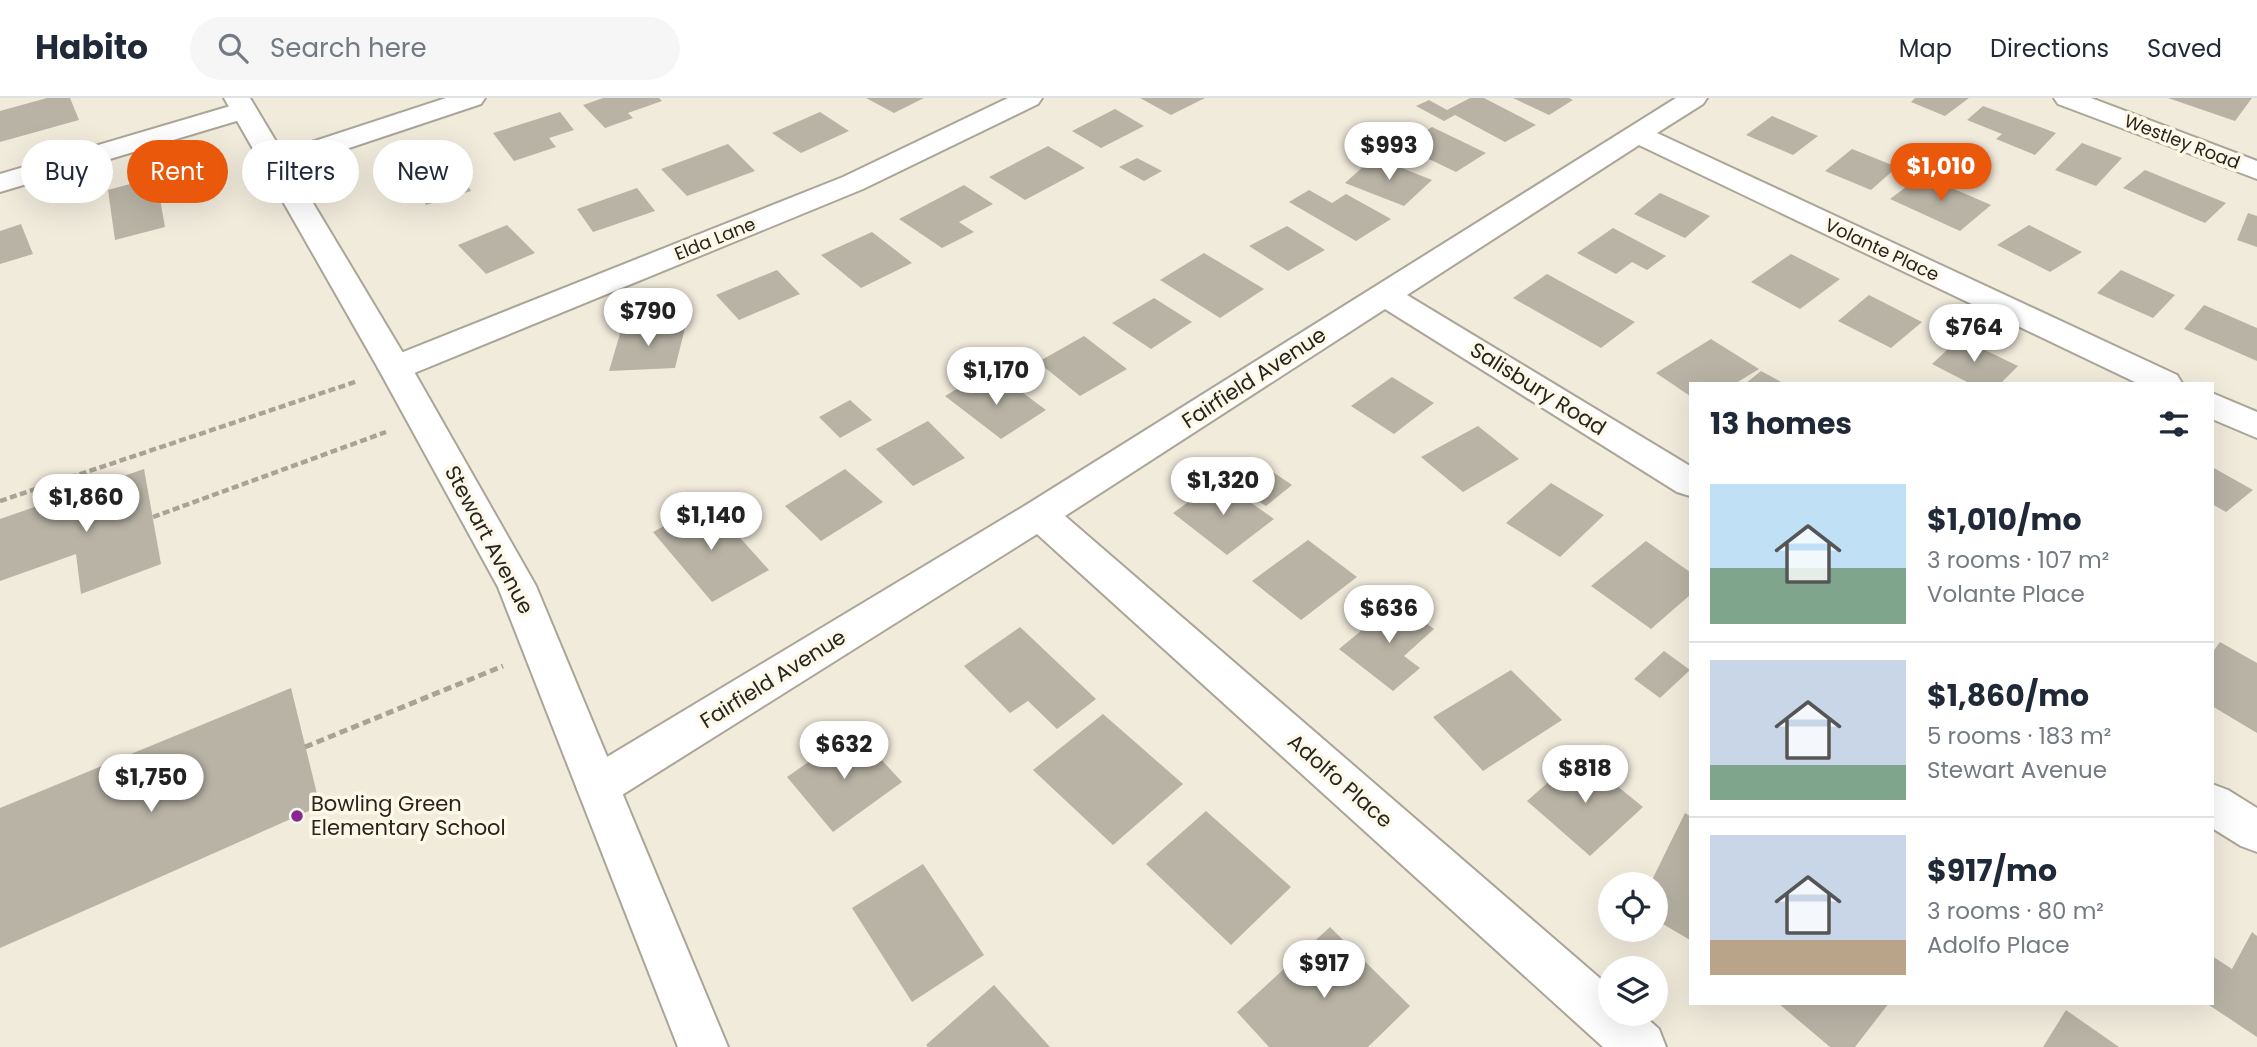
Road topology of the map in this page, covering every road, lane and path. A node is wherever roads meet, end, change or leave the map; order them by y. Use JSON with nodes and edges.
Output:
{"nodes":[{"id":1,"x":472,"y":98,"type":"edge"},
{"id":2,"x":1028,"y":98,"type":"edge"},
{"id":3,"x":1694,"y":98,"type":"edge"},
{"id":4,"x":2067,"y":98,"type":"edge"},
{"id":5,"x":241,"y":104,"type":"edge"},
{"id":6,"x":1636,"y":134,"type":"junction"},
{"id":7,"x":260,"y":140,"type":"edge"},
{"id":8,"x":345,"y":140,"type":"edge"},
{"id":9,"x":2257,"y":171,"type":"edge"},
{"id":10,"x":0,"y":183,"type":"edge"},
{"id":11,"x":296,"y":203,"type":"edge"},
{"id":12,"x":1385,"y":295,"type":"junction"},
{"id":13,"x":395,"y":369,"type":"junction"},
{"id":14,"x":2163,"y":382,"type":"edge"},
{"id":15,"x":2214,"y":406,"type":"edge"},
{"id":16,"x":423,"y":418,"type":"junction"},
{"id":17,"x":2257,"y":426,"type":"edge"},
{"id":18,"x":1689,"y":482,"type":"edge"},
{"id":19,"x":0,"y":501,"type":"edge"},
{"id":20,"x":1040,"y":515,"type":"junction"},
{"id":21,"x":153,"y":517,"type":"dead end"},
{"id":22,"x":543,"y":650,"type":"junction"},
{"id":23,"x":305,"y":747,"type":"dead end"},
{"id":24,"x":597,"y":786,"type":"junction"},
{"id":25,"x":2214,"y":805,"type":"edge"},
{"id":26,"x":2257,"y":832,"type":"edge"},
{"id":27,"x":703,"y":1047,"type":"edge"},
{"id":28,"x":1641,"y":1047,"type":"edge"}],
"edges":[{"from":1,"to":8,"type":"street"},
{"from":2,"to":13,"type":"street","name":"Elda Lane"},
{"from":3,"to":6,"type":"street","name":"Fairfield Avenue"},
{"from":4,"to":9,"type":"street","name":"Westley Road"},
{"from":5,"to":7,"type":"street","name":"Stewart Avenue"},
{"from":5,"to":10,"type":"street"},
{"from":6,"to":12,"type":"street","name":"Fairfield Avenue"},
{"from":6,"to":14,"type":"street","name":"Volante Place"},
{"from":11,"to":13,"type":"street","name":"Stewart Avenue"},
{"from":12,"to":18,"type":"street","name":"Salisbury Road"},
{"from":12,"to":20,"type":"street","name":"Fairfield Avenue"},
{"from":13,"to":16,"type":"street","name":"Stewart Avenue"},
{"from":13,"to":19,"type":"path"},
{"from":15,"to":17,"type":"street"},
{"from":16,"to":21,"type":"path"},
{"from":16,"to":22,"type":"street","name":"Stewart Avenue"},
{"from":20,"to":24,"type":"street","name":"Fairfield Avenue"},
{"from":20,"to":28,"type":"street","name":"Adolfo Place"},
{"from":22,"to":23,"type":"path"},
{"from":22,"to":24,"type":"street","name":"Stewart Avenue"},
{"from":24,"to":27,"type":"street","name":"Stewart Avenue"},
{"from":25,"to":26,"type":"street"}]}
